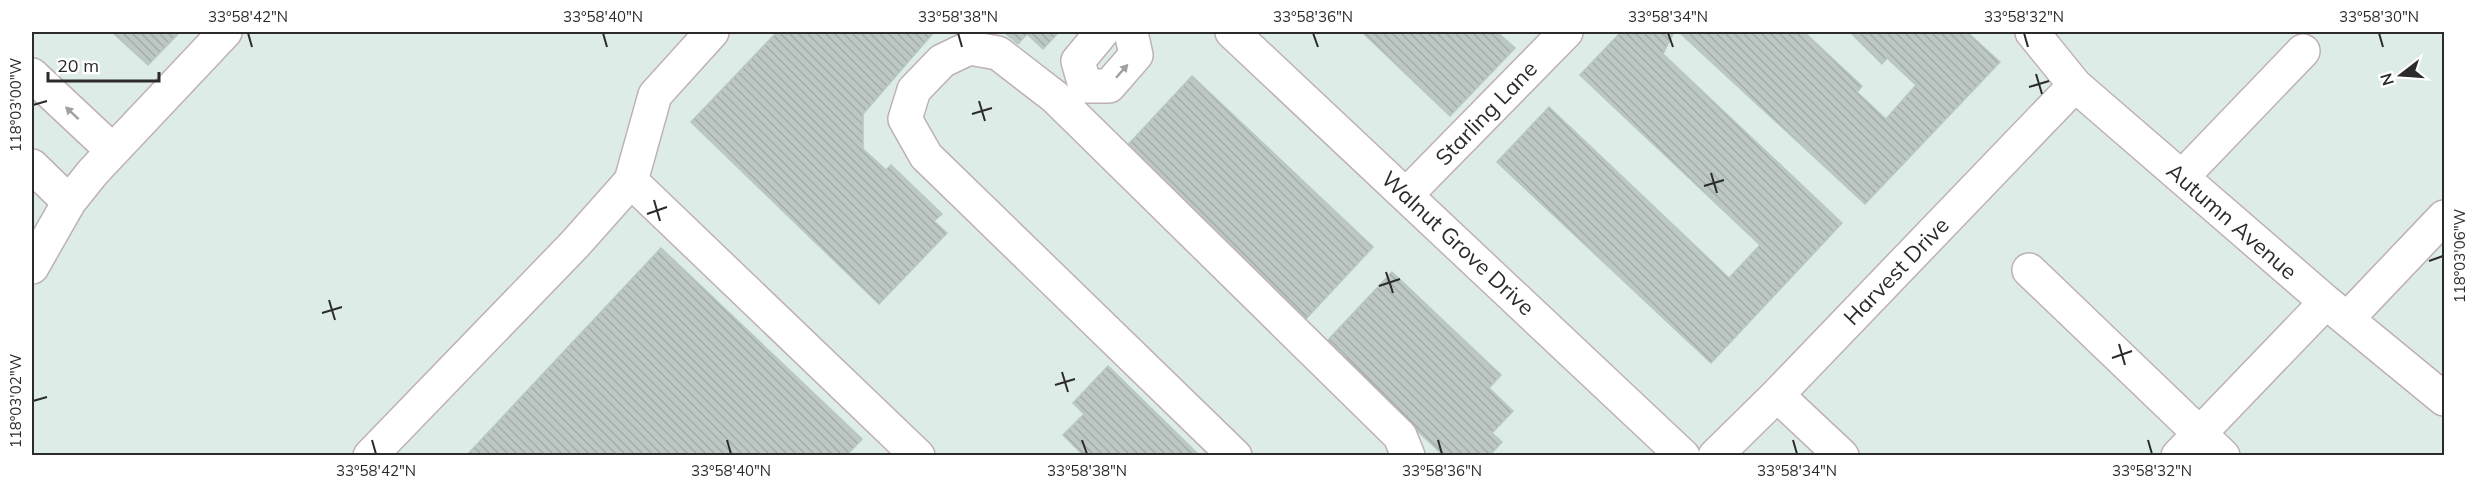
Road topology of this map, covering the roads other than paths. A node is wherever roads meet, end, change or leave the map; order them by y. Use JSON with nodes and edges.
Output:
{"nodes":[{"id":1,"x":225,"y":32,"type":"edge"},
{"id":2,"x":712,"y":32,"type":"edge"},
{"id":3,"x":1101,"y":32,"type":"edge"},
{"id":4,"x":1131,"y":32,"type":"edge"},
{"id":5,"x":1232,"y":32,"type":"edge"},
{"id":6,"x":1566,"y":32,"type":"edge"},
{"id":7,"x":2032,"y":32,"type":"edge"},
{"id":8,"x":2303,"y":51,"type":"dead end"},
{"id":9,"x":32,"y":75,"type":"edge"},
{"id":10,"x":2075,"y":85,"type":"junction"},
{"id":11,"x":1076,"y":97,"type":"junction"},
{"id":12,"x":112,"y":150,"type":"junction"},
{"id":13,"x":32,"y":166,"type":"edge"},
{"id":14,"x":2182,"y":177,"type":"junction"},
{"id":15,"x":631,"y":182,"type":"junction"},
{"id":16,"x":1406,"y":195,"type":"junction"},
{"id":17,"x":69,"y":202,"type":"junction"},
{"id":18,"x":2445,"y":217,"type":"edge"},
{"id":19,"x":32,"y":267,"type":"edge"},
{"id":20,"x":2029,"y":270,"type":"dead end"},
{"id":21,"x":2336,"y":310,"type":"junction"},
{"id":22,"x":1777,"y":395,"type":"junction"},
{"id":23,"x":2445,"y":399,"type":"edge"},
{"id":24,"x":2189,"y":444,"type":"edge"},
{"id":25,"x":370,"y":456,"type":"edge"},
{"id":26,"x":918,"y":456,"type":"edge"},
{"id":27,"x":1235,"y":456,"type":"edge"},
{"id":28,"x":1408,"y":456,"type":"edge"},
{"id":29,"x":1683,"y":456,"type":"edge"},
{"id":30,"x":1715,"y":456,"type":"edge"},
{"id":31,"x":1842,"y":456,"type":"edge"},
{"id":32,"x":2223,"y":456,"type":"edge"}],
"edges":[{"from":1,"to":12,"type":"street"},
{"from":2,"to":15,"type":"street"},
{"from":3,"to":11,"type":"street"},
{"from":11,"to":4,"type":"street","one_way":true},
{"from":5,"to":16,"type":"street","name":"Walnut Grove Drive"},
{"from":6,"to":16,"type":"street","name":"Starling Lane"},
{"from":7,"to":10,"type":"street","name":"Autumn Avenue"},
{"from":8,"to":14,"type":"street"},
{"from":12,"to":9,"type":"street","one_way":true},
{"from":10,"to":14,"type":"street","name":"Autumn Avenue"},
{"from":10,"to":22,"type":"street","name":"Harvest Drive"},
{"from":11,"to":27,"type":"street"},
{"from":11,"to":28,"type":"street"},
{"from":12,"to":17,"type":"street"},
{"from":13,"to":17,"type":"street"},
{"from":14,"to":21,"type":"street","name":"Autumn Avenue"},
{"from":15,"to":25,"type":"street"},
{"from":15,"to":26,"type":"street"},
{"from":16,"to":29,"type":"street","name":"Walnut Grove Drive"},
{"from":17,"to":19,"type":"street"},
{"from":18,"to":21,"type":"street"},
{"from":20,"to":24,"type":"street"},
{"from":21,"to":23,"type":"street","name":"Autumn Avenue"},
{"from":21,"to":24,"type":"street"},
{"from":22,"to":30,"type":"street","name":"Harvest Drive"},
{"from":22,"to":31,"type":"street"},
{"from":24,"to":32,"type":"street"}]}
